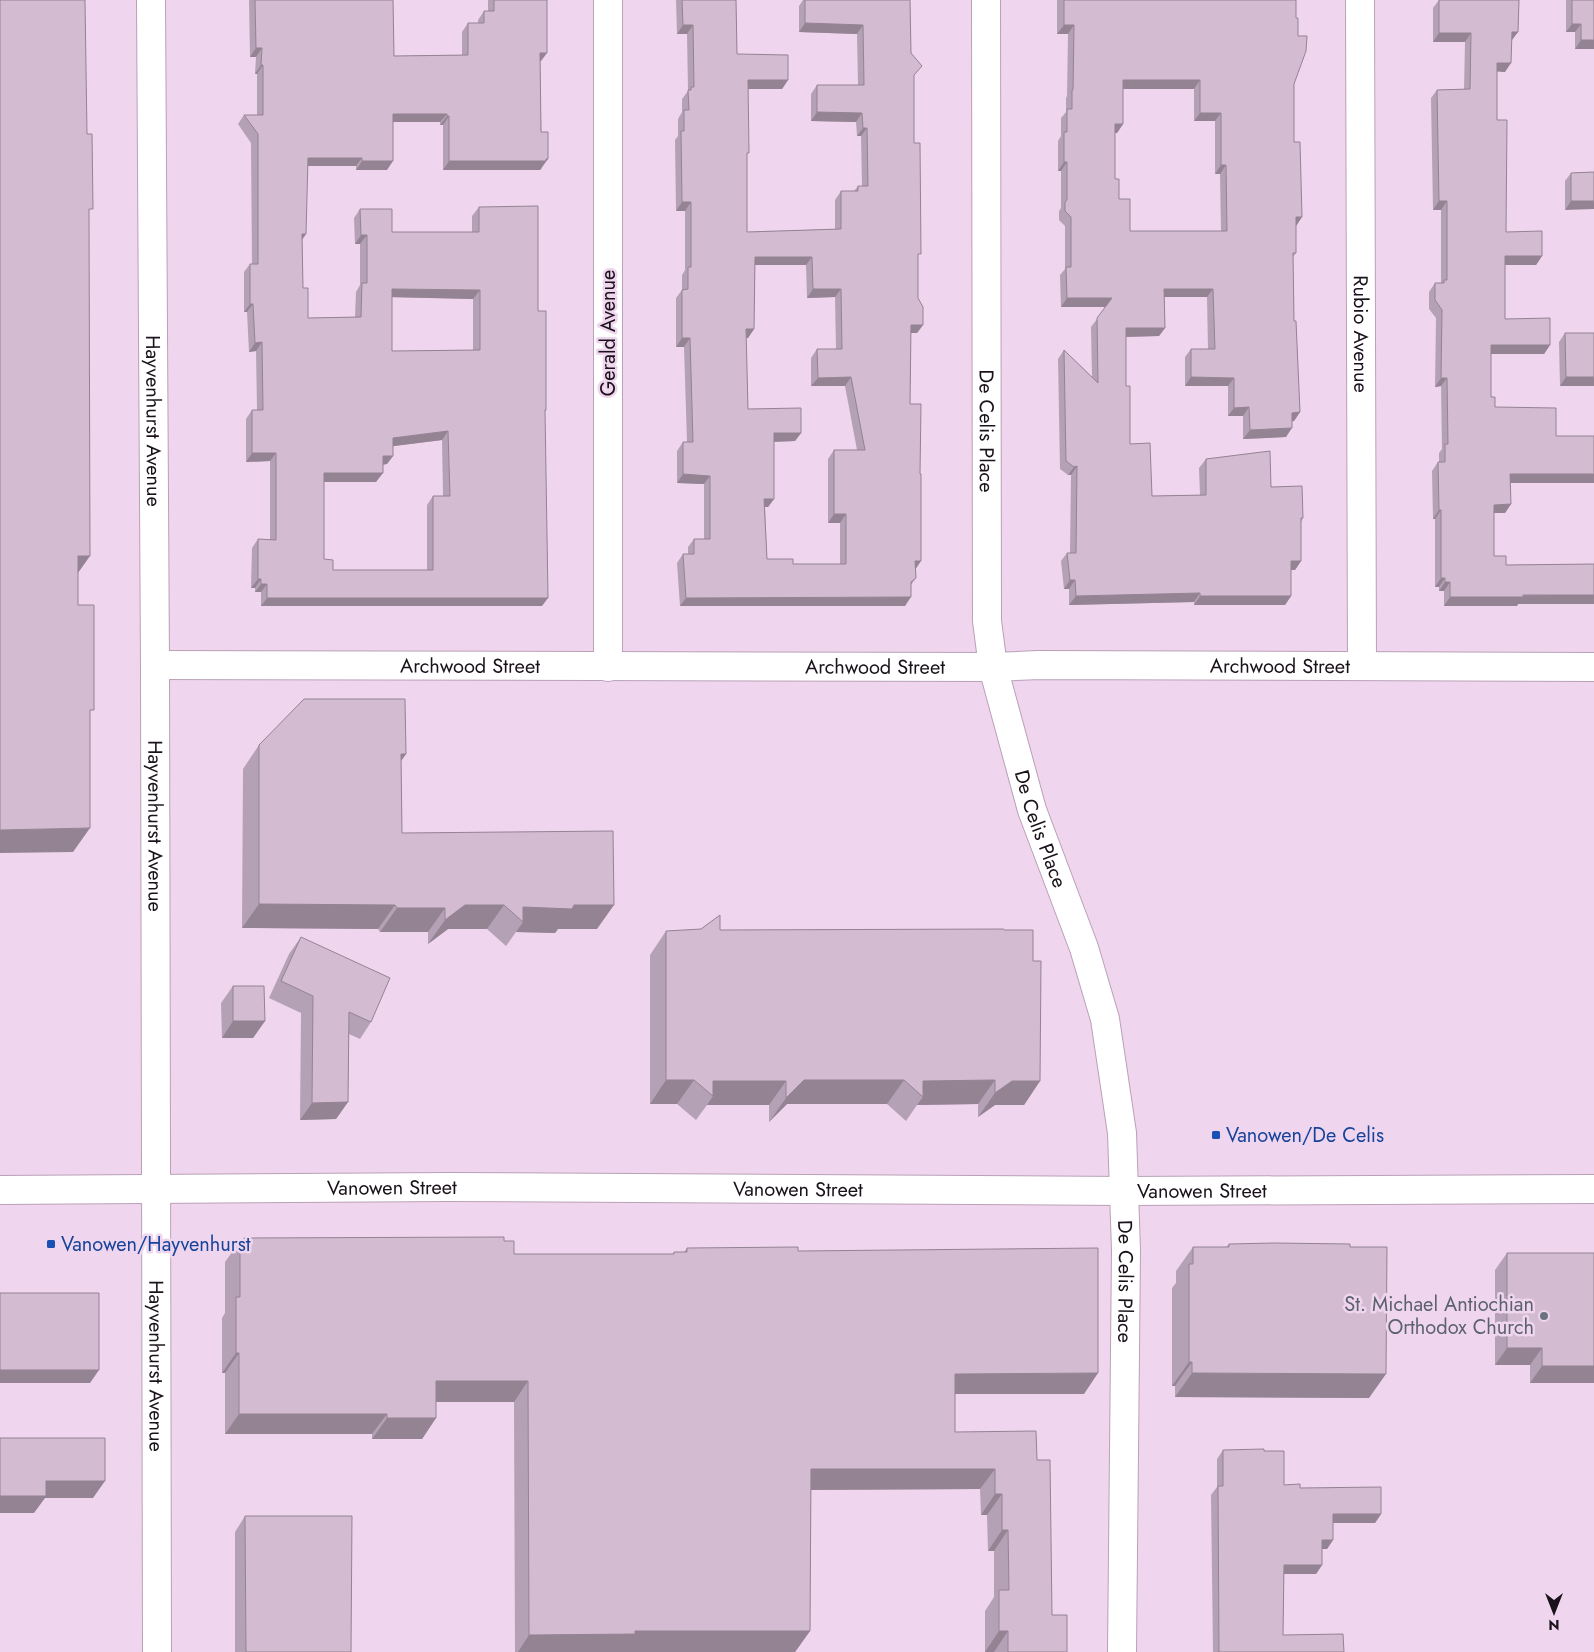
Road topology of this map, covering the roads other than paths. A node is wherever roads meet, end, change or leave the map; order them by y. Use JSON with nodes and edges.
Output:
{"nodes":[{"id":1,"x":151,"y":0,"type":"edge"},
{"id":2,"x":608,"y":0,"type":"edge"},
{"id":3,"x":986,"y":0,"type":"edge"},
{"id":4,"x":1360,"y":0,"type":"edge"},
{"id":5,"x":155,"y":665,"type":"junction"},
{"id":6,"x":1362,"y":666,"type":"junction"},
{"id":7,"x":608,"y":667,"type":"junction"},
{"id":8,"x":993,"y":667,"type":"junction"},
{"id":9,"x":1594,"y":667,"type":"edge"},
{"id":10,"x":157,"y":1189,"type":"junction"},
{"id":11,"x":1594,"y":1189,"type":"edge"},
{"id":12,"x":0,"y":1190,"type":"edge"},
{"id":13,"x":1125,"y":1191,"type":"junction"},
{"id":14,"x":157,"y":1652,"type":"edge"},
{"id":15,"x":1122,"y":1652,"type":"edge"}],
"edges":[{"from":1,"to":5,"type":"street","name":"Hayvenhurst Avenue"},
{"from":2,"to":7,"type":"street","name":"Gerald Avenue"},
{"from":3,"to":8,"type":"street","name":"De Celis Place"},
{"from":4,"to":6,"type":"street","name":"Rubio Avenue"},
{"from":5,"to":7,"type":"street","name":"Archwood Street"},
{"from":5,"to":10,"type":"street","name":"Hayvenhurst Avenue"},
{"from":6,"to":8,"type":"street","name":"Archwood Street"},
{"from":6,"to":9,"type":"street","name":"Archwood Street"},
{"from":7,"to":8,"type":"street","name":"Archwood Street"},
{"from":8,"to":13,"type":"street","name":"De Celis Place"},
{"from":10,"to":12,"type":"street","name":"Vanowen Street"},
{"from":10,"to":13,"type":"street","name":"Vanowen Street"},
{"from":10,"to":14,"type":"street","name":"Hayvenhurst Avenue"},
{"from":11,"to":13,"type":"street","name":"Vanowen Street"},
{"from":13,"to":15,"type":"street","name":"De Celis Place"}]}
